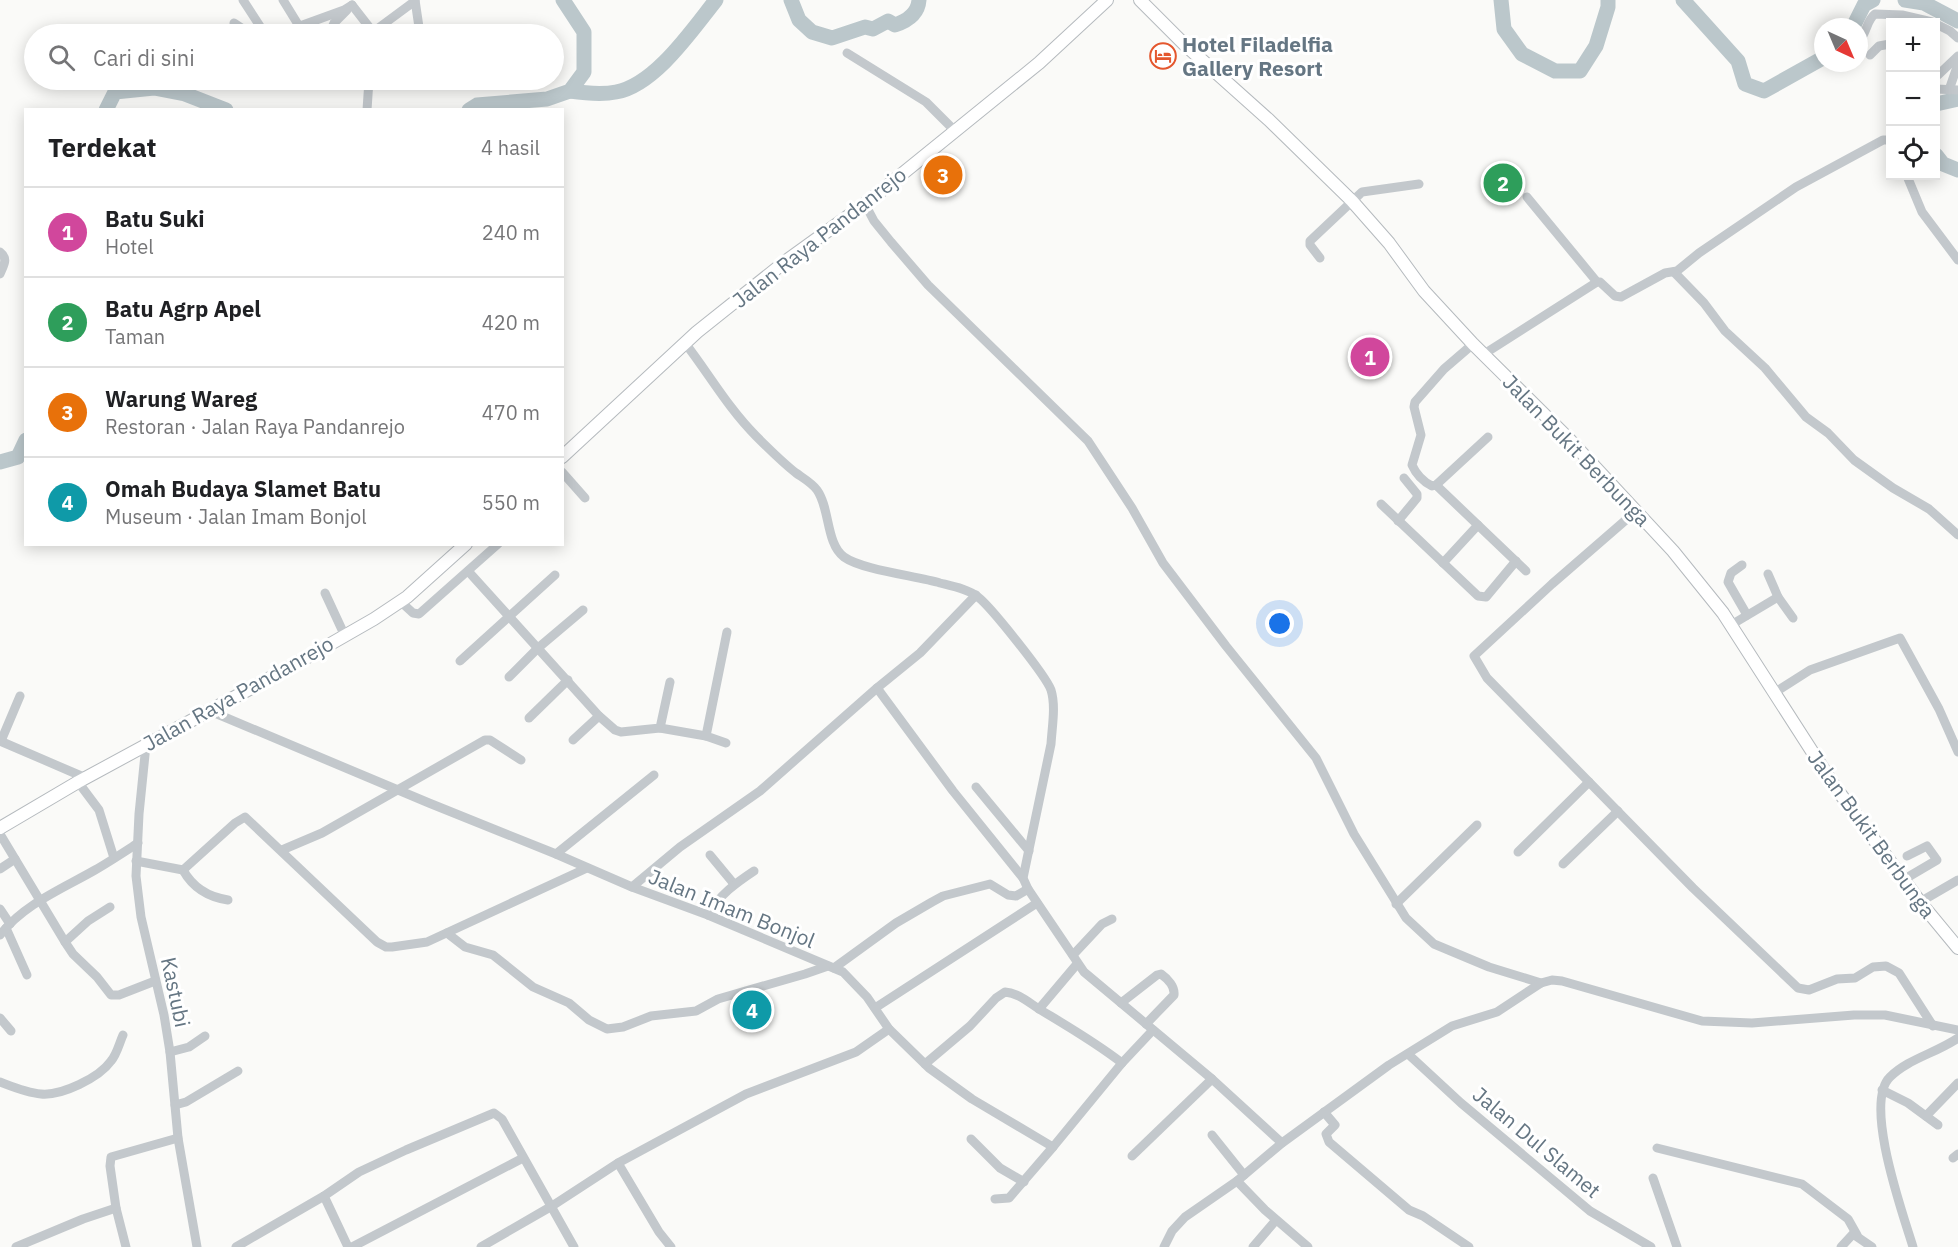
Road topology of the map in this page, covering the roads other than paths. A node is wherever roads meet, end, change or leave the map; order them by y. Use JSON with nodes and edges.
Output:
{"nodes":[{"id":1,"x":243,"y":0,"type":"edge"},
{"id":2,"x":283,"y":0,"type":"edge"},
{"id":3,"x":1107,"y":0,"type":"edge"},
{"id":4,"x":1140,"y":0,"type":"edge"},
{"id":5,"x":415,"y":1,"type":"edge"},
{"id":6,"x":351,"y":4,"type":"edge"},
{"id":7,"x":1914,"y":18,"type":"edge"},
{"id":8,"x":259,"y":24,"type":"edge"},
{"id":9,"x":298,"y":24,"type":"edge"},
{"id":10,"x":304,"y":24,"type":"edge"},
{"id":11,"x":334,"y":24,"type":"edge"},
{"id":12,"x":367,"y":24,"type":"edge"},
{"id":13,"x":386,"y":24,"type":"edge"},
{"id":14,"x":418,"y":24,"type":"edge"},
{"id":15,"x":1868,"y":24,"type":"edge"},
{"id":16,"x":1940,"y":26,"type":"edge"},
{"id":17,"x":1958,"y":38,"type":"edge"},
{"id":18,"x":1886,"y":45,"type":"edge"},
{"id":19,"x":847,"y":53,"type":"dead end"},
{"id":20,"x":1870,"y":55,"type":"dead end"},
{"id":21,"x":1957,"y":61,"type":"edge"},
{"id":22,"x":1939,"y":72,"type":"edge"},
{"id":23,"x":1940,"y":76,"type":"edge"},
{"id":24,"x":1952,"y":89,"type":"edge"},
{"id":25,"x":368,"y":90,"type":"edge"},
{"id":26,"x":367,"y":108,"type":"edge"},
{"id":27,"x":954,"y":130,"type":"junction"},
{"id":28,"x":1886,"y":141,"type":"edge"},
{"id":29,"x":1909,"y":180,"type":"edge"},
{"id":30,"x":1419,"y":184,"type":"dead end"},
{"id":31,"x":1527,"y":197,"type":"dead end"},
{"id":32,"x":1352,"y":201,"type":"junction"},
{"id":33,"x":865,"y":204,"type":"junction"},
{"id":34,"x":0,"y":252,"type":"edge"},
{"id":35,"x":1320,"y":258,"type":"dead end"},
{"id":36,"x":1958,"y":260,"type":"edge"},
{"id":37,"x":1674,"y":272,"type":"junction"},
{"id":38,"x":0,"y":274,"type":"edge"},
{"id":39,"x":1597,"y":282,"type":"junction"},
{"id":40,"x":685,"y":342,"type":"junction"},
{"id":41,"x":1473,"y":344,"type":"junction"},
{"id":42,"x":1484,"y":354,"type":"junction"},
{"id":43,"x":1488,"y":437,"type":"dead end"},
{"id":44,"x":564,"y":455,"type":"edge"},
{"id":45,"x":564,"y":474,"type":"edge"},
{"id":46,"x":1404,"y":478,"type":"dead end"},
{"id":47,"x":1436,"y":485,"type":"junction"},
{"id":48,"x":585,"y":498,"type":"dead end"},
{"id":49,"x":1381,"y":504,"type":"dead end"},
{"id":50,"x":1635,"y":512,"type":"junction"},
{"id":51,"x":1398,"y":521,"type":"junction"},
{"id":52,"x":1478,"y":525,"type":"junction"},
{"id":53,"x":1958,"y":535,"type":"edge"},
{"id":54,"x":464,"y":546,"type":"edge"},
{"id":55,"x":496,"y":546,"type":"edge"},
{"id":56,"x":1516,"y":561,"type":"junction"},
{"id":57,"x":1443,"y":563,"type":"junction"},
{"id":58,"x":1742,"y":565,"type":"dead end"},
{"id":59,"x":468,"y":571,"type":"junction"},
{"id":60,"x":1526,"y":571,"type":"dead end"},
{"id":61,"x":1768,"y":574,"type":"dead end"},
{"id":62,"x":555,"y":575,"type":"dead end"},
{"id":63,"x":325,"y":593,"type":"dead end"},
{"id":64,"x":976,"y":596,"type":"junction"},
{"id":65,"x":1778,"y":597,"type":"junction"},
{"id":66,"x":401,"y":602,"type":"junction"},
{"id":67,"x":583,"y":610,"type":"dead end"},
{"id":68,"x":509,"y":615,"type":"junction"},
{"id":69,"x":1747,"y":615,"type":"junction"},
{"id":70,"x":1793,"y":618,"type":"dead end"},
{"id":71,"x":1731,"y":625,"type":"junction"},
{"id":72,"x":727,"y":632,"type":"dead end"},
{"id":73,"x":344,"y":634,"type":"junction"},
{"id":74,"x":538,"y":648,"type":"junction"},
{"id":75,"x":460,"y":661,"type":"dead end"},
{"id":76,"x":509,"y":677,"type":"dead end"},
{"id":77,"x":568,"y":680,"type":"junction"},
{"id":78,"x":670,"y":682,"type":"dead end"},
{"id":79,"x":877,"y":688,"type":"junction"},
{"id":80,"x":1774,"y":693,"type":"junction"},
{"id":81,"x":20,"y":696,"type":"dead end"},
{"id":82,"x":210,"y":711,"type":"junction"},
{"id":83,"x":599,"y":716,"type":"junction"},
{"id":84,"x":529,"y":718,"type":"dead end"},
{"id":85,"x":660,"y":728,"type":"junction"},
{"id":86,"x":706,"y":736,"type":"junction"},
{"id":87,"x":573,"y":740,"type":"dead end"},
{"id":88,"x":1,"y":741,"type":"edge"},
{"id":89,"x":726,"y":743,"type":"dead end"},
{"id":90,"x":146,"y":745,"type":"junction"},
{"id":91,"x":1958,"y":752,"type":"edge"},
{"id":92,"x":521,"y":760,"type":"dead end"},
{"id":93,"x":654,"y":775,"type":"dead end"},
{"id":94,"x":82,"y":780,"type":"junction"},
{"id":95,"x":1589,"y":782,"type":"junction"},
{"id":96,"x":976,"y":787,"type":"dead end"},
{"id":97,"x":398,"y":790,"type":"junction"},
{"id":98,"x":1618,"y":811,"type":"junction"},
{"id":99,"x":1477,"y":825,"type":"dead end"},
{"id":100,"x":0,"y":828,"type":"edge"},
{"id":101,"x":0,"y":834,"type":"edge"},
{"id":102,"x":138,"y":843,"type":"junction"},
{"id":103,"x":282,"y":850,"type":"junction"},
{"id":104,"x":1029,"y":851,"type":"junction"},
{"id":105,"x":1518,"y":852,"type":"dead end"},
{"id":106,"x":556,"y":854,"type":"junction"},
{"id":107,"x":710,"y":855,"type":"dead end"},
{"id":108,"x":1907,"y":856,"type":"dead end"},
{"id":109,"x":114,"y":858,"type":"junction"},
{"id":110,"x":15,"y":860,"type":"junction"},
{"id":111,"x":136,"y":861,"type":"junction"},
{"id":112,"x":1563,"y":864,"type":"dead end"},
{"id":113,"x":587,"y":868,"type":"junction"},
{"id":114,"x":0,"y":869,"type":"edge"},
{"id":115,"x":183,"y":870,"type":"junction"},
{"id":116,"x":754,"y":871,"type":"dead end"},
{"id":117,"x":1023,"y":878,"type":"junction"},
{"id":118,"x":1903,"y":880,"type":"junction"},
{"id":119,"x":1958,"y":880,"type":"edge"},
{"id":120,"x":734,"y":884,"type":"junction"},
{"id":121,"x":632,"y":887,"type":"junction"},
{"id":122,"x":1028,"y":889,"type":"junction"},
{"id":123,"x":40,"y":900,"type":"junction"},
{"id":124,"x":228,"y":900,"type":"dead end"},
{"id":125,"x":1920,"y":902,"type":"junction"},
{"id":126,"x":1037,"y":903,"type":"junction"},
{"id":127,"x":1396,"y":904,"type":"junction"},
{"id":128,"x":110,"y":907,"type":"dead end"},
{"id":129,"x":0,"y":909,"type":"edge"},
{"id":130,"x":708,"y":915,"type":"junction"},
{"id":131,"x":1112,"y":919,"type":"dead end"},
{"id":132,"x":5,"y":929,"type":"edge"},
{"id":133,"x":447,"y":933,"type":"junction"},
{"id":134,"x":65,"y":942,"type":"junction"},
{"id":135,"x":1958,"y":948,"type":"edge"},
{"id":136,"x":1075,"y":960,"type":"junction"},
{"id":137,"x":831,"y":967,"type":"junction"},
{"id":138,"x":27,"y":975,"type":"dead end"},
{"id":139,"x":155,"y":981,"type":"junction"},
{"id":140,"x":1541,"y":983,"type":"junction"},
{"id":141,"x":1121,"y":1003,"type":"junction"},
{"id":142,"x":875,"y":1008,"type":"junction"},
{"id":143,"x":1039,"y":1009,"type":"junction"},
{"id":144,"x":0,"y":1018,"type":"edge"},
{"id":145,"x":1933,"y":1026,"type":"junction"},
{"id":146,"x":1149,"y":1027,"type":"junction"},
{"id":147,"x":889,"y":1029,"type":"junction"},
{"id":148,"x":1958,"y":1030,"type":"edge"},
{"id":149,"x":11,"y":1031,"type":"dead end"},
{"id":150,"x":123,"y":1035,"type":"dead end"},
{"id":151,"x":206,"y":1036,"type":"dead end"},
{"id":152,"x":1958,"y":1038,"type":"edge"},
{"id":153,"x":170,"y":1052,"type":"junction"},
{"id":154,"x":1408,"y":1054,"type":"junction"},
{"id":155,"x":1122,"y":1063,"type":"junction"},
{"id":156,"x":925,"y":1064,"type":"junction"},
{"id":157,"x":238,"y":1071,"type":"dead end"},
{"id":158,"x":1212,"y":1079,"type":"junction"},
{"id":159,"x":0,"y":1082,"type":"edge"},
{"id":160,"x":1958,"y":1083,"type":"edge"},
{"id":161,"x":1882,"y":1090,"type":"junction"},
{"id":162,"x":175,"y":1105,"type":"junction"},
{"id":163,"x":1328,"y":1116,"type":"junction"},
{"id":164,"x":1926,"y":1116,"type":"junction"},
{"id":165,"x":1938,"y":1125,"type":"dead end"},
{"id":166,"x":1212,"y":1135,"type":"dead end"},
{"id":167,"x":178,"y":1138,"type":"junction"},
{"id":168,"x":971,"y":1139,"type":"dead end"},
{"id":169,"x":1282,"y":1143,"type":"junction"},
{"id":170,"x":1053,"y":1147,"type":"junction"},
{"id":171,"x":1657,"y":1148,"type":"dead end"},
{"id":172,"x":1132,"y":1156,"type":"dead end"},
{"id":173,"x":523,"y":1158,"type":"junction"},
{"id":174,"x":618,"y":1163,"type":"junction"},
{"id":175,"x":1653,"y":1178,"type":"dead end"},
{"id":176,"x":1024,"y":1182,"type":"junction"},
{"id":177,"x":1242,"y":1182,"type":"junction"},
{"id":178,"x":324,"y":1196,"type":"junction"},
{"id":179,"x":995,"y":1199,"type":"dead end"},
{"id":180,"x":552,"y":1206,"type":"junction"},
{"id":181,"x":116,"y":1208,"type":"junction"},
{"id":182,"x":1276,"y":1220,"type":"junction"},
{"id":183,"x":1857,"y":1235,"type":"junction"},
{"id":184,"x":194,"y":1246,"type":"edge"},
{"id":185,"x":16,"y":1247,"type":"edge"},
{"id":186,"x":126,"y":1247,"type":"edge"},
{"id":187,"x":236,"y":1247,"type":"edge"},
{"id":188,"x":350,"y":1247,"type":"edge"},
{"id":189,"x":481,"y":1247,"type":"edge"},
{"id":190,"x":574,"y":1247,"type":"edge"},
{"id":191,"x":671,"y":1247,"type":"edge"},
{"id":192,"x":1164,"y":1247,"type":"edge"},
{"id":193,"x":1253,"y":1247,"type":"edge"},
{"id":194,"x":1308,"y":1247,"type":"edge"},
{"id":195,"x":1469,"y":1247,"type":"edge"},
{"id":196,"x":1651,"y":1247,"type":"edge"},
{"id":197,"x":1677,"y":1247,"type":"edge"},
{"id":198,"x":1841,"y":1247,"type":"edge"},
{"id":199,"x":1872,"y":1247,"type":"edge"},
{"id":200,"x":1913,"y":1247,"type":"edge"}],
"edges":[{"from":1,"to":8,"type":"street"},
{"from":2,"to":9,"type":"street"},
{"from":3,"to":27,"type":"main road","name":"Jalan Raya Pandanrejo"},
{"from":4,"to":32,"type":"main road","name":"Jalan Bukit Berbunga"},
{"from":5,"to":13,"type":"street"},
{"from":5,"to":14,"type":"street"},
{"from":6,"to":10,"type":"street"},
{"from":6,"to":11,"type":"street"},
{"from":6,"to":12,"type":"street"},
{"from":7,"to":15,"type":"street"},
{"from":16,"to":17,"type":"street"},
{"from":18,"to":20,"type":"street"},
{"from":19,"to":27,"type":"street"},
{"from":21,"to":22,"type":"street"},
{"from":21,"to":24,"type":"street"},
{"from":23,"to":24,"type":"street"},
{"from":25,"to":26,"type":"street"},
{"from":27,"to":33,"type":"main road","name":"Jalan Raya Pandanrejo"},
{"from":28,"to":37,"type":"street"},
{"from":29,"to":36,"type":"street"},
{"from":30,"to":32,"type":"street"},
{"from":31,"to":39,"type":"street"},
{"from":32,"to":35,"type":"street"},
{"from":32,"to":41,"type":"main road","name":"Jalan Bukit Berbunga"},
{"from":33,"to":40,"type":"main road","name":"Jalan Raya Pandanrejo"},
{"from":33,"to":127,"type":"street"},
{"from":34,"to":38,"type":"street"},
{"from":37,"to":39,"type":"street"},
{"from":37,"to":53,"type":"street"},
{"from":39,"to":42,"type":"street"},
{"from":40,"to":44,"type":"main road","name":"Jalan Raya Pandanrejo"},
{"from":40,"to":64,"type":"street"},
{"from":41,"to":42,"type":"main road","name":"Jalan Bukit Berbunga"},
{"from":41,"to":47,"type":"street"},
{"from":42,"to":50,"type":"main road","name":"Jalan Bukit Berbunga"},
{"from":43,"to":47,"type":"street"},
{"from":45,"to":48,"type":"street"},
{"from":46,"to":51,"type":"street"},
{"from":47,"to":52,"type":"street"},
{"from":49,"to":51,"type":"street"},
{"from":50,"to":71,"type":"main road","name":"Jalan Bukit Berbunga"},
{"from":50,"to":95,"type":"street"},
{"from":51,"to":57,"type":"street"},
{"from":52,"to":56,"type":"street"},
{"from":52,"to":57,"type":"street"},
{"from":54,"to":66,"type":"main road","name":"Jalan Raya Pandanrejo"},
{"from":55,"to":59,"type":"street"},
{"from":56,"to":57,"type":"street"},
{"from":56,"to":60,"type":"street"},
{"from":58,"to":69,"type":"street"},
{"from":59,"to":66,"type":"street"},
{"from":59,"to":68,"type":"street"},
{"from":61,"to":65,"type":"street"},
{"from":62,"to":68,"type":"street"},
{"from":63,"to":73,"type":"street"},
{"from":64,"to":79,"type":"street"},
{"from":64,"to":104,"type":"street"},
{"from":65,"to":69,"type":"street"},
{"from":65,"to":70,"type":"street"},
{"from":66,"to":73,"type":"main road","name":"Jalan Raya Pandanrejo"},
{"from":67,"to":74,"type":"street"},
{"from":68,"to":74,"type":"street"},
{"from":68,"to":75,"type":"street"},
{"from":69,"to":71,"type":"street"},
{"from":71,"to":80,"type":"main road","name":"Jalan Bukit Berbunga"},
{"from":72,"to":86,"type":"street"},
{"from":73,"to":82,"type":"main road","name":"Jalan Raya Pandanrejo"},
{"from":74,"to":76,"type":"street"},
{"from":74,"to":77,"type":"street"},
{"from":77,"to":83,"type":"street"},
{"from":77,"to":84,"type":"street"},
{"from":78,"to":85,"type":"street"},
{"from":79,"to":117,"type":"street"},
{"from":79,"to":121,"type":"street"},
{"from":80,"to":91,"type":"street"},
{"from":80,"to":118,"type":"main road","name":"Jalan Bukit Berbunga"},
{"from":81,"to":88,"type":"street"},
{"from":82,"to":90,"type":"main road","name":"Jalan Raya Pandanrejo"},
{"from":82,"to":97,"type":"street","name":"Jalan Imam Bonjol"},
{"from":83,"to":85,"type":"street"},
{"from":83,"to":87,"type":"street"},
{"from":85,"to":86,"type":"street"},
{"from":86,"to":89,"type":"street"},
{"from":88,"to":94,"type":"street"},
{"from":90,"to":94,"type":"main road","name":"Jalan Raya Pandanrejo"},
{"from":90,"to":102,"type":"street","name":"Kastubi"},
{"from":92,"to":97,"type":"street"},
{"from":93,"to":106,"type":"street"},
{"from":94,"to":100,"type":"main road","name":"Jalan Raya Pandanrejo"},
{"from":94,"to":109,"type":"street"},
{"from":95,"to":98,"type":"street"},
{"from":95,"to":105,"type":"street"},
{"from":96,"to":104,"type":"street"},
{"from":97,"to":103,"type":"street"},
{"from":97,"to":106,"type":"street","name":"Jalan Imam Bonjol"},
{"from":98,"to":112,"type":"street"},
{"from":98,"to":145,"type":"street"},
{"from":99,"to":127,"type":"street"},
{"from":101,"to":110,"type":"street"},
{"from":102,"to":109,"type":"street"},
{"from":102,"to":111,"type":"street","name":"Kastubi"},
{"from":103,"to":115,"type":"street"},
{"from":103,"to":133,"type":"street"},
{"from":104,"to":117,"type":"street"},
{"from":106,"to":113,"type":"street","name":"Jalan Imam Bonjol"},
{"from":107,"to":120,"type":"street"},
{"from":108,"to":118,"type":"street"},
{"from":109,"to":123,"type":"street"},
{"from":110,"to":114,"type":"street"},
{"from":110,"to":123,"type":"street"},
{"from":111,"to":115,"type":"street"},
{"from":111,"to":139,"type":"street","name":"Kastubi"},
{"from":113,"to":121,"type":"street","name":"Jalan Imam Bonjol"},
{"from":113,"to":133,"type":"street"},
{"from":115,"to":124,"type":"street"},
{"from":116,"to":120,"type":"street"},
{"from":117,"to":122,"type":"street"},
{"from":118,"to":125,"type":"main road","name":"Jalan Bukit Berbunga"},
{"from":119,"to":125,"type":"street"},
{"from":120,"to":130,"type":"street"},
{"from":121,"to":130,"type":"street","name":"Jalan Imam Bonjol"},
{"from":122,"to":126,"type":"street"},
{"from":122,"to":137,"type":"street"},
{"from":123,"to":132,"type":"street"},
{"from":123,"to":134,"type":"street"},
{"from":125,"to":135,"type":"main road","name":"Jalan Bukit Berbunga"},
{"from":126,"to":136,"type":"street"},
{"from":126,"to":142,"type":"street"},
{"from":127,"to":140,"type":"street"},
{"from":128,"to":134,"type":"street"},
{"from":129,"to":132,"type":"street"},
{"from":130,"to":137,"type":"street","name":"Jalan Imam Bonjol"},
{"from":131,"to":136,"type":"street"},
{"from":132,"to":138,"type":"street"},
{"from":133,"to":137,"type":"street"},
{"from":134,"to":139,"type":"street"},
{"from":136,"to":141,"type":"street"},
{"from":136,"to":143,"type":"street"},
{"from":137,"to":142,"type":"street","name":"Jalan Imam Bonjol"},
{"from":139,"to":153,"type":"street","name":"Kastubi"},
{"from":140,"to":145,"type":"street"},
{"from":140,"to":154,"type":"street"},
{"from":141,"to":146,"type":"street"},
{"from":141,"to":146,"type":"street"},
{"from":142,"to":147,"type":"street","name":"Jalan Imam Bonjol"},
{"from":143,"to":155,"type":"street"},
{"from":143,"to":156,"type":"street"},
{"from":144,"to":149,"type":"street"},
{"from":145,"to":148,"type":"street"},
{"from":146,"to":155,"type":"street"},
{"from":146,"to":158,"type":"street"},
{"from":147,"to":156,"type":"street","name":"Jalan Imam Bonjol"},
{"from":147,"to":174,"type":"street"},
{"from":150,"to":159,"type":"street"},
{"from":151,"to":153,"type":"street"},
{"from":152,"to":161,"type":"street"},
{"from":153,"to":162,"type":"street","name":"Kastubi"},
{"from":154,"to":163,"type":"street"},
{"from":154,"to":196,"type":"street","name":"Jalan Dul Slamet"},
{"from":155,"to":170,"type":"street"},
{"from":156,"to":170,"type":"street","name":"Jalan Imam Bonjol"},
{"from":157,"to":162,"type":"street"},
{"from":158,"to":169,"type":"street"},
{"from":158,"to":172,"type":"street"},
{"from":160,"to":164,"type":"street"},
{"from":161,"to":164,"type":"street"},
{"from":161,"to":200,"type":"street"},
{"from":162,"to":167,"type":"street","name":"Kastubi"},
{"from":163,"to":169,"type":"street"},
{"from":163,"to":195,"type":"street"},
{"from":164,"to":165,"type":"street"},
{"from":166,"to":177,"type":"street"},
{"from":167,"to":181,"type":"street"},
{"from":167,"to":184,"type":"street","name":"Kastubi"},
{"from":168,"to":176,"type":"street"},
{"from":169,"to":177,"type":"street"},
{"from":170,"to":176,"type":"street"},
{"from":171,"to":183,"type":"street"},
{"from":173,"to":178,"type":"street"},
{"from":173,"to":180,"type":"street"},
{"from":173,"to":188,"type":"street"},
{"from":174,"to":180,"type":"street"},
{"from":174,"to":191,"type":"street"},
{"from":175,"to":197,"type":"street"},
{"from":176,"to":179,"type":"street"},
{"from":177,"to":182,"type":"street"},
{"from":177,"to":192,"type":"street"},
{"from":178,"to":187,"type":"street"},
{"from":178,"to":188,"type":"street"},
{"from":180,"to":189,"type":"street"},
{"from":180,"to":190,"type":"street"},
{"from":181,"to":185,"type":"street"},
{"from":181,"to":186,"type":"street"},
{"from":182,"to":193,"type":"street"},
{"from":182,"to":194,"type":"street"},
{"from":183,"to":198,"type":"street"},
{"from":183,"to":199,"type":"street"}]}
